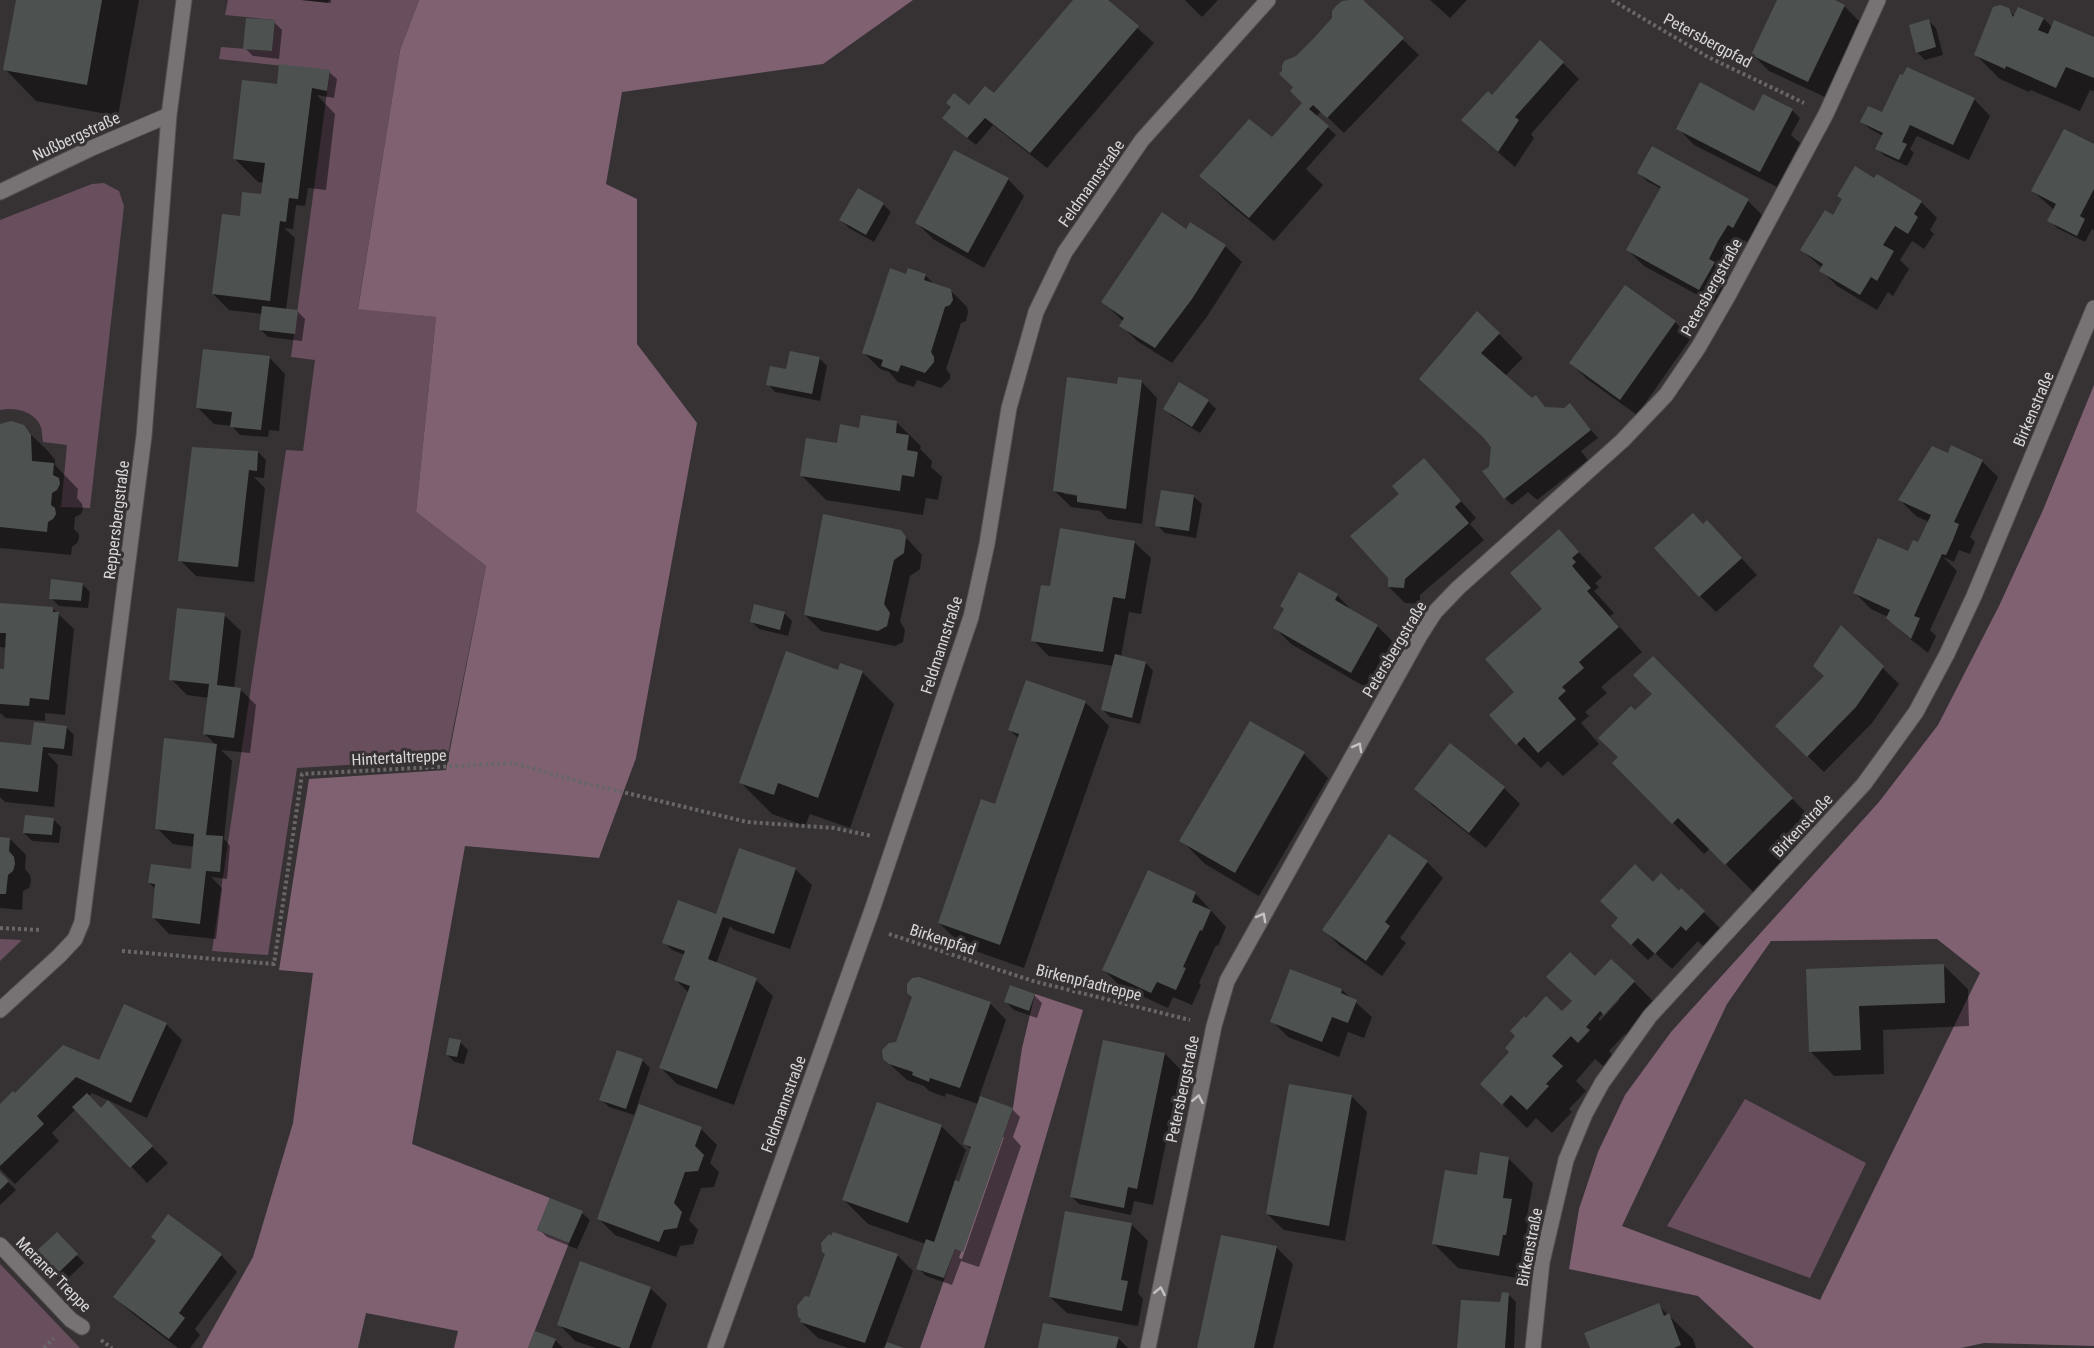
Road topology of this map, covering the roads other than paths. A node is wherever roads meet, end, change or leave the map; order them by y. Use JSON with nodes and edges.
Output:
{"nodes":[{"id":1,"x":184,"y":0,"type":"edge"},
{"id":2,"x":1268,"y":0,"type":"edge"},
{"id":3,"x":1878,"y":0,"type":"edge"},
{"id":4,"x":169,"y":115,"type":"junction"},
{"id":5,"x":0,"y":192,"type":"edge"},
{"id":6,"x":2094,"y":308,"type":"edge"},
{"id":7,"x":0,"y":1010,"type":"edge"},
{"id":8,"x":0,"y":1245,"type":"edge"},
{"id":9,"x":82,"y":1327,"type":"dead end"},
{"id":10,"x":715,"y":1348,"type":"edge"},
{"id":11,"x":1148,"y":1348,"type":"edge"},
{"id":12,"x":1533,"y":1348,"type":"edge"}],
"edges":[{"from":1,"to":4,"type":"street","name":"Reppersbergstraße"},
{"from":2,"to":10,"type":"street","name":"Feldmannstraße"},
{"from":11,"to":3,"type":"street","name":"Petersbergstraße","one_way":true},
{"from":4,"to":5,"type":"street","name":"Nußbergstraße"},
{"from":4,"to":7,"type":"street","name":"Reppersbergstraße"},
{"from":6,"to":12,"type":"street","name":"Birkenstraße"},
{"from":8,"to":9,"type":"street","name":"Meraner Treppe"}]}
